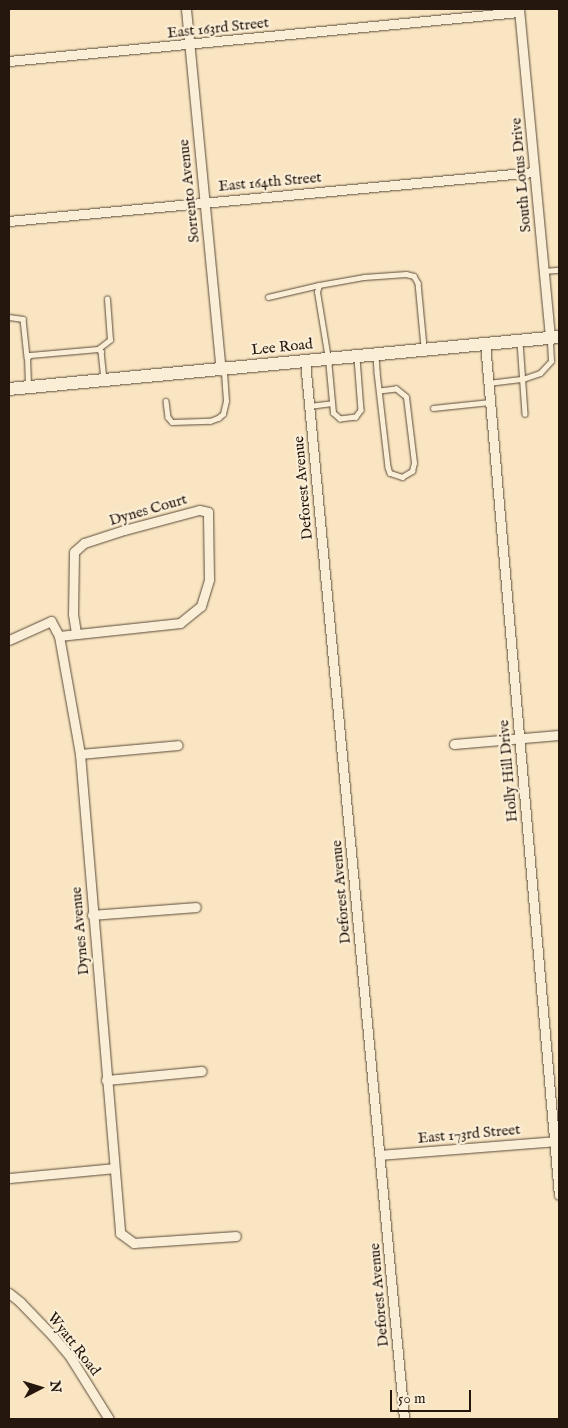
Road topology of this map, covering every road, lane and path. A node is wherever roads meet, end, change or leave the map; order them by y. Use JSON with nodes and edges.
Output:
{"nodes":[{"id":1,"x":186,"y":9,"type":"edge"},
{"id":2,"x":519,"y":10,"type":"edge"},
{"id":3,"x":189,"y":45,"type":"junction"},
{"id":4,"x":9,"y":60,"type":"edge"},
{"id":5,"x":534,"y":172,"type":"junction"},
{"id":6,"x":204,"y":202,"type":"junction"},
{"id":7,"x":9,"y":220,"type":"edge"},
{"id":8,"x":559,"y":270,"type":"edge"},
{"id":9,"x":543,"y":271,"type":"junction"},
{"id":10,"x":318,"y":285,"type":"junction"},
{"id":11,"x":268,"y":297,"type":"dead end"},
{"id":12,"x":107,"y":299,"type":"dead end"},
{"id":13,"x":9,"y":317,"type":"edge"},
{"id":14,"x":554,"y":337,"type":"edge"},
{"id":15,"x":519,"y":340,"type":"junction"},
{"id":16,"x":485,"y":344,"type":"junction"},
{"id":17,"x":98,"y":349,"type":"junction"},
{"id":18,"x":425,"y":349,"type":"junction"},
{"id":19,"x":376,"y":354,"type":"junction"},
{"id":20,"x":357,"y":356,"type":"junction"},
{"id":21,"x":27,"y":358,"type":"junction"},
{"id":22,"x":328,"y":359,"type":"junction"},
{"id":23,"x":305,"y":361,"type":"junction"},
{"id":24,"x":223,"y":370,"type":"junction"},
{"id":25,"x":523,"y":379,"type":"junction"},
{"id":26,"x":104,"y":381,"type":"junction"},
{"id":27,"x":488,"y":383,"type":"junction"},
{"id":28,"x":28,"y":387,"type":"junction"},
{"id":29,"x":9,"y":389,"type":"edge"},
{"id":30,"x":380,"y":391,"type":"junction"},
{"id":31,"x":166,"y":401,"type":"dead end"},
{"id":32,"x":490,"y":402,"type":"junction"},
{"id":33,"x":332,"y":404,"type":"junction"},
{"id":34,"x":309,"y":406,"type":"junction"},
{"id":35,"x":433,"y":408,"type":"dead end"},
{"id":36,"x":525,"y":414,"type":"dead end"},
{"id":37,"x":76,"y":633,"type":"junction"},
{"id":38,"x":59,"y":636,"type":"junction"},
{"id":39,"x":9,"y":640,"type":"edge"},
{"id":40,"x":559,"y":735,"type":"edge"},
{"id":41,"x":519,"y":738,"type":"junction"},
{"id":42,"x":454,"y":744,"type":"dead end"},
{"id":43,"x":178,"y":745,"type":"dead end"},
{"id":44,"x":80,"y":754,"type":"junction"},
{"id":45,"x":196,"y":907,"type":"dead end"},
{"id":46,"x":92,"y":915,"type":"junction"},
{"id":47,"x":202,"y":1072,"type":"dead end"},
{"id":48,"x":106,"y":1080,"type":"junction"},
{"id":49,"x":557,"y":1141,"type":"edge"},
{"id":50,"x":380,"y":1155,"type":"junction"},
{"id":51,"x":114,"y":1168,"type":"junction"},
{"id":52,"x":9,"y":1178,"type":"edge"},
{"id":53,"x":559,"y":1195,"type":"edge"},
{"id":54,"x":236,"y":1236,"type":"dead end"},
{"id":55,"x":9,"y":1294,"type":"edge"},
{"id":56,"x":109,"y":1419,"type":"edge"},
{"id":57,"x":404,"y":1419,"type":"edge"}],
"edges":[{"from":1,"to":3,"type":"street","name":"Sorrento Avenue"},
{"from":2,"to":3,"type":"street","name":"East 163rd Street"},
{"from":2,"to":5,"type":"street","name":"South Lotus Drive"},
{"from":3,"to":4,"type":"street","name":"East 163rd Street"},
{"from":3,"to":6,"type":"street","name":"Sorrento Avenue"},
{"from":5,"to":6,"type":"street","name":"East 164th Street"},
{"from":5,"to":9,"type":"street","name":"South Lotus Drive"},
{"from":6,"to":7,"type":"street","name":"East 164th Street"},
{"from":6,"to":24,"type":"street","name":"Sorrento Avenue"},
{"from":8,"to":9,"type":"lane"},
{"from":9,"to":14,"type":"street","name":"South Lotus Drive"},
{"from":10,"to":11,"type":"lane"},
{"from":10,"to":18,"type":"lane"},
{"from":10,"to":22,"type":"lane"},
{"from":12,"to":17,"type":"lane"},
{"from":13,"to":21,"type":"lane"},
{"from":14,"to":15,"type":"main road","name":"Lee Road"},
{"from":14,"to":25,"type":"lane"},
{"from":15,"to":16,"type":"main road","name":"Lee Road"},
{"from":15,"to":25,"type":"lane"},
{"from":16,"to":18,"type":"main road","name":"Lee Road"},
{"from":16,"to":27,"type":"street","name":"Holly Hill Drive"},
{"from":17,"to":21,"type":"lane"},
{"from":17,"to":26,"type":"lane"},
{"from":18,"to":19,"type":"main road","name":"Lee Road"},
{"from":19,"to":20,"type":"main road","name":"Lee Road"},
{"from":19,"to":30,"type":"lane"},
{"from":20,"to":22,"type":"main road","name":"Lee Road"},
{"from":20,"to":33,"type":"lane"},
{"from":21,"to":28,"type":"lane"},
{"from":22,"to":23,"type":"main road","name":"Lee Road"},
{"from":22,"to":33,"type":"lane"},
{"from":23,"to":24,"type":"main road","name":"Lee Road"},
{"from":23,"to":34,"type":"street","name":"Deforest Avenue"},
{"from":24,"to":26,"type":"main road","name":"Lee Road"},
{"from":24,"to":31,"type":"lane"},
{"from":25,"to":27,"type":"lane"},
{"from":25,"to":36,"type":"lane"},
{"from":26,"to":28,"type":"main road","name":"Lee Road"},
{"from":27,"to":32,"type":"street","name":"Holly Hill Drive"},
{"from":28,"to":29,"type":"main road","name":"Lee Road"},
{"from":30,"to":30,"type":"lane"},
{"from":32,"to":35,"type":"lane"},
{"from":32,"to":41,"type":"street","name":"Holly Hill Drive"},
{"from":33,"to":34,"type":"lane"},
{"from":34,"to":50,"type":"street","name":"Deforest Avenue"},
{"from":37,"to":37,"type":"street","name":"Dynes Court"},
{"from":37,"to":38,"type":"street","name":"Dynes Court"},
{"from":38,"to":39,"type":"street","name":"Dynes Avenue"},
{"from":38,"to":44,"type":"street","name":"Dynes Avenue"},
{"from":40,"to":41,"type":"street"},
{"from":41,"to":42,"type":"street"},
{"from":41,"to":49,"type":"street","name":"Holly Hill Drive"},
{"from":43,"to":44,"type":"street"},
{"from":44,"to":46,"type":"street","name":"Dynes Avenue"},
{"from":45,"to":46,"type":"street"},
{"from":46,"to":48,"type":"street","name":"Dynes Avenue"},
{"from":47,"to":48,"type":"street"},
{"from":48,"to":51,"type":"street","name":"Dynes Avenue"},
{"from":49,"to":50,"type":"street","name":"East 173rd Street"},
{"from":49,"to":53,"type":"street","name":"Holly Hill Drive"},
{"from":50,"to":57,"type":"street","name":"Deforest Avenue"},
{"from":51,"to":52,"type":"street"},
{"from":51,"to":54,"type":"street","name":"Dynes Avenue"},
{"from":55,"to":56,"type":"street","name":"Wyatt Road"}]}
